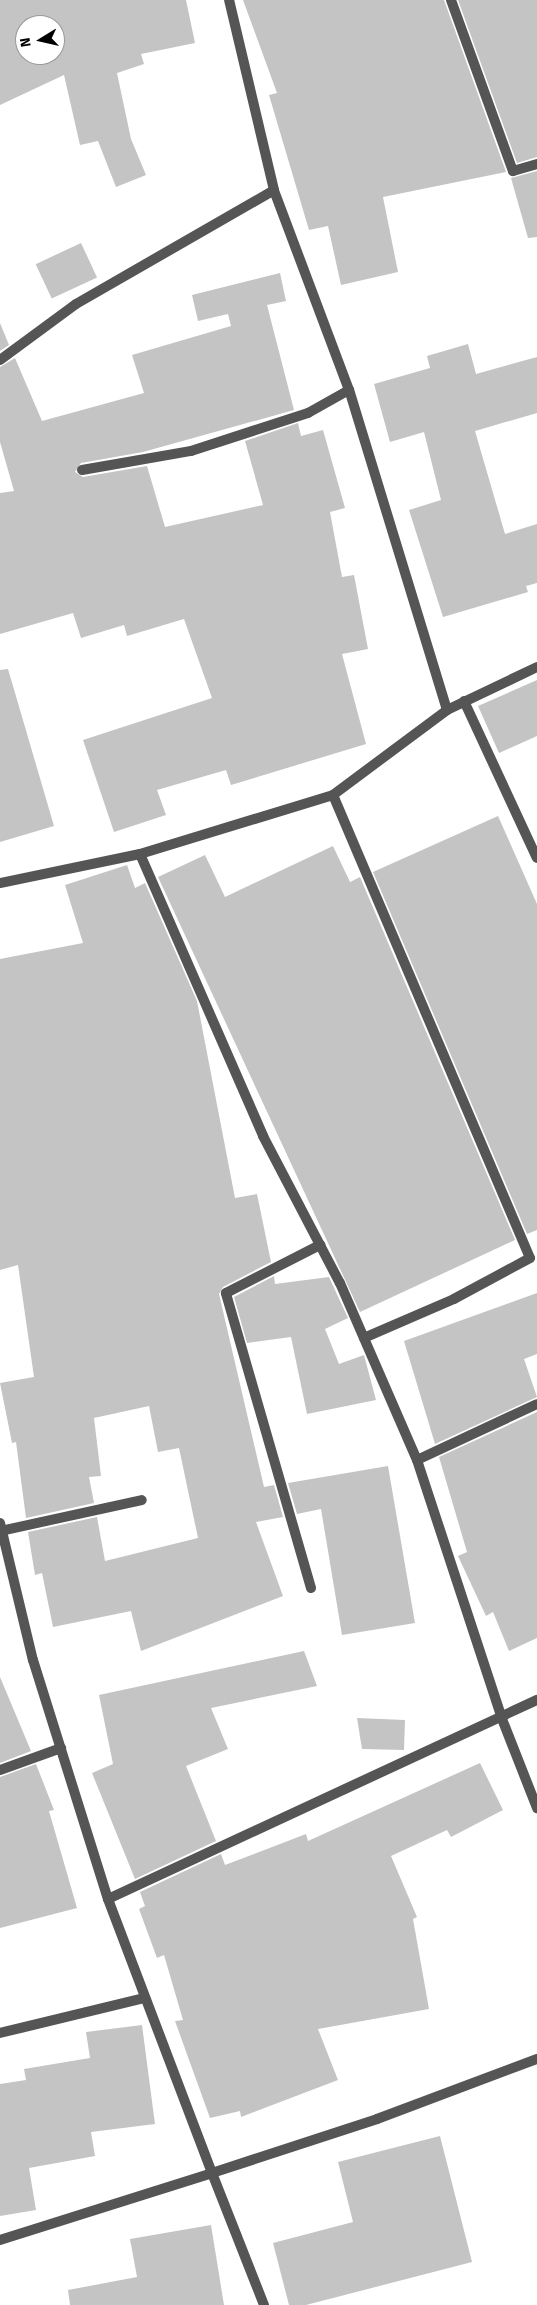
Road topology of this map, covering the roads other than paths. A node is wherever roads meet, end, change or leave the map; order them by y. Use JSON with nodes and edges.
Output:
{"nodes":[{"id":1,"x":229,"y":0,"type":"edge"},
{"id":2,"x":450,"y":0,"type":"edge"},
{"id":3,"x":537,"y":164,"type":"edge"},
{"id":4,"x":274,"y":190,"type":"junction"},
{"id":5,"x":0,"y":360,"type":"edge"},
{"id":6,"x":349,"y":390,"type":"junction"},
{"id":7,"x":82,"y":470,"type":"dead end"},
{"id":8,"x":537,"y":667,"type":"edge"},
{"id":9,"x":464,"y":701,"type":"junction"},
{"id":10,"x":447,"y":710,"type":"junction"},
{"id":11,"x":333,"y":795,"type":"junction"},
{"id":12,"x":140,"y":854,"type":"junction"},
{"id":13,"x":537,"y":858,"type":"edge"},
{"id":14,"x":0,"y":883,"type":"edge"},
{"id":15,"x":320,"y":1245,"type":"junction"},
{"id":16,"x":364,"y":1338,"type":"junction"},
{"id":17,"x":537,"y":1404,"type":"edge"},
{"id":18,"x":417,"y":1460,"type":"junction"},
{"id":19,"x":142,"y":1500,"type":"dead end"},
{"id":20,"x":1,"y":1529,"type":"edge"},
{"id":21,"x":310,"y":1588,"type":"dead end"},
{"id":22,"x":537,"y":1700,"type":"edge"},
{"id":23,"x":502,"y":1719,"type":"junction"},
{"id":24,"x":61,"y":1748,"type":"junction"},
{"id":25,"x":0,"y":1770,"type":"edge"},
{"id":26,"x":537,"y":1808,"type":"edge"},
{"id":27,"x":108,"y":1899,"type":"junction"},
{"id":28,"x":145,"y":1998,"type":"junction"},
{"id":29,"x":0,"y":2033,"type":"edge"},
{"id":30,"x":537,"y":2059,"type":"edge"},
{"id":31,"x":212,"y":2172,"type":"junction"},
{"id":32,"x":0,"y":2240,"type":"edge"},
{"id":33,"x":264,"y":2305,"type":"edge"}],
"edges":[{"from":1,"to":4,"type":"street"},
{"from":2,"to":3,"type":"street"},
{"from":4,"to":5,"type":"street"},
{"from":4,"to":6,"type":"street"},
{"from":6,"to":7,"type":"street"},
{"from":6,"to":10,"type":"street"},
{"from":8,"to":9,"type":"street"},
{"from":9,"to":10,"type":"street"},
{"from":9,"to":13,"type":"street"},
{"from":10,"to":11,"type":"street"},
{"from":11,"to":12,"type":"street"},
{"from":11,"to":16,"type":"street"},
{"from":12,"to":14,"type":"street"},
{"from":12,"to":15,"type":"street"},
{"from":15,"to":16,"type":"street"},
{"from":15,"to":21,"type":"street"},
{"from":16,"to":18,"type":"street"},
{"from":17,"to":18,"type":"street"},
{"from":18,"to":23,"type":"street"},
{"from":19,"to":20,"type":"street"},
{"from":20,"to":24,"type":"street"},
{"from":22,"to":23,"type":"street"},
{"from":23,"to":26,"type":"street"},
{"from":23,"to":27,"type":"street"},
{"from":24,"to":25,"type":"street"},
{"from":24,"to":27,"type":"street"},
{"from":27,"to":28,"type":"street"},
{"from":28,"to":29,"type":"street"},
{"from":28,"to":31,"type":"street"},
{"from":30,"to":31,"type":"street"},
{"from":31,"to":32,"type":"street"},
{"from":31,"to":33,"type":"street"}]}
